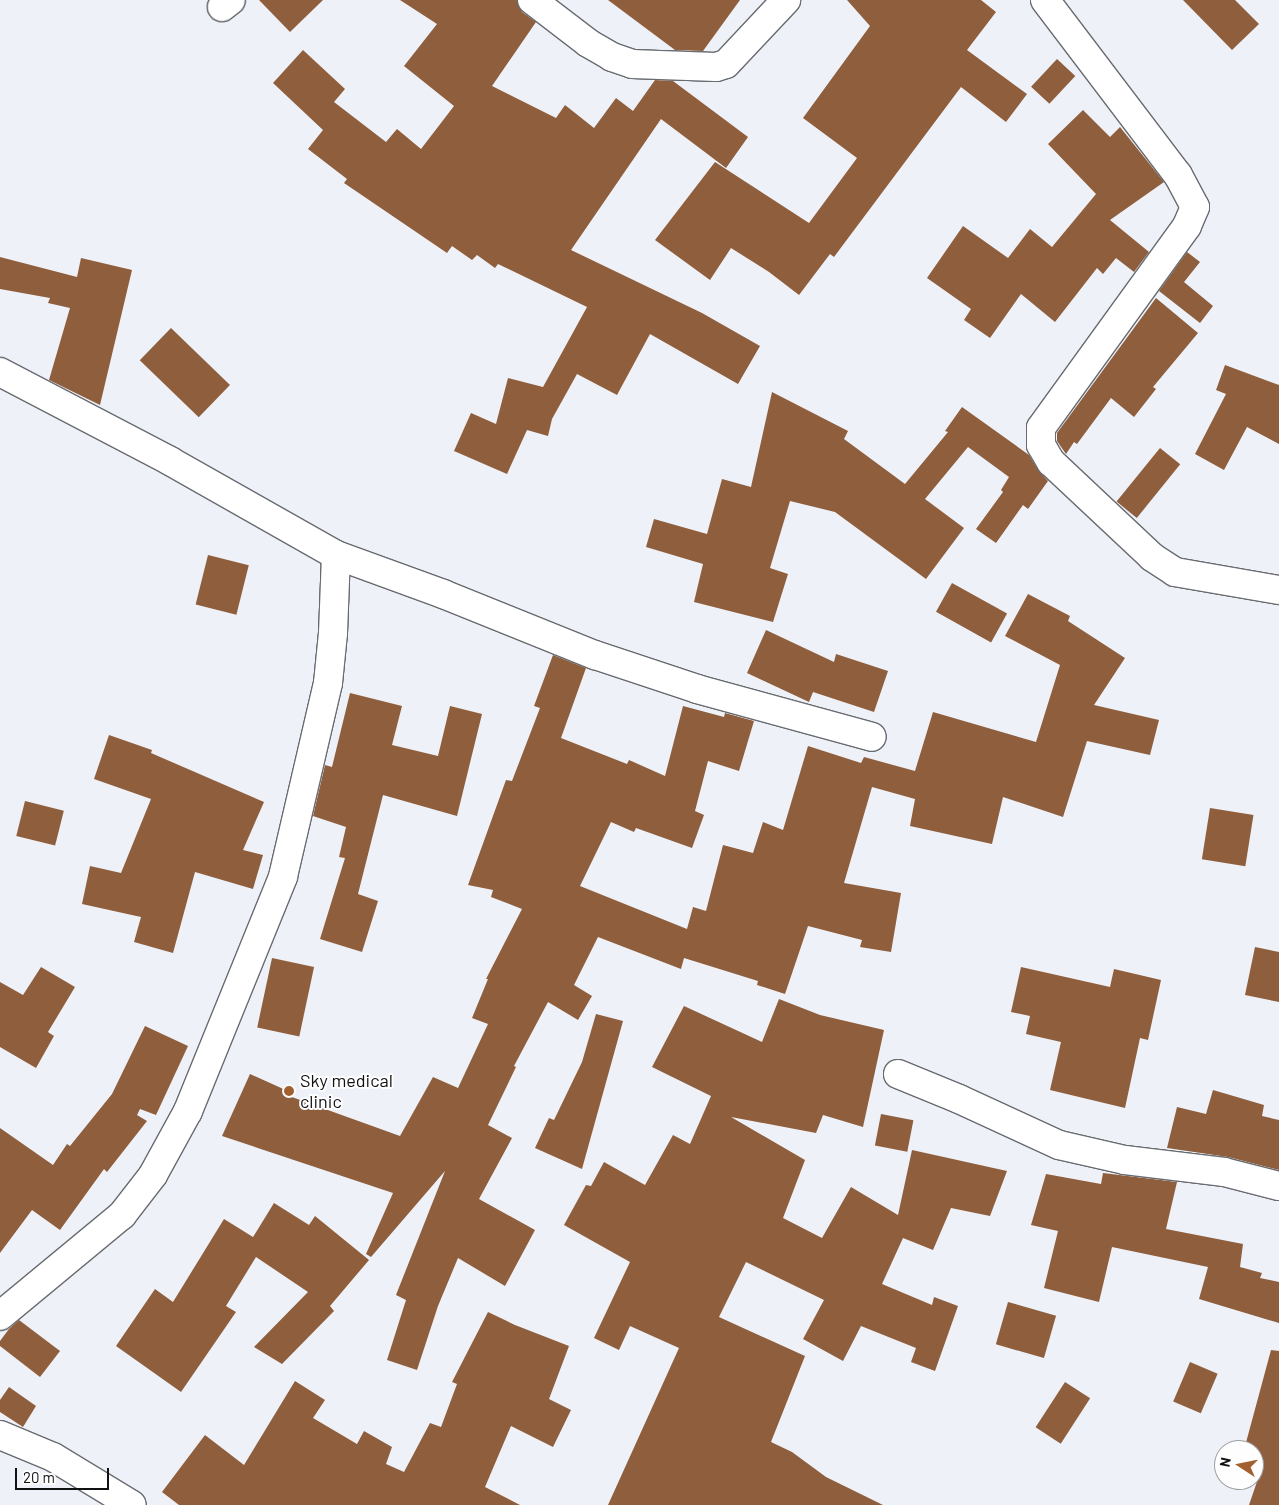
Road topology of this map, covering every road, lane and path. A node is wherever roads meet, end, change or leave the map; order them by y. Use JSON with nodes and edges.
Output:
{"nodes":[{"id":1,"x":532,"y":0,"type":"edge"},
{"id":2,"x":786,"y":0,"type":"edge"},
{"id":3,"x":1044,"y":0,"type":"edge"},
{"id":4,"x":0,"y":372,"type":"edge"},
{"id":5,"x":336,"y":555,"type":"junction"},
{"id":6,"x":1279,"y":590,"type":"edge"},
{"id":7,"x":872,"y":737,"type":"dead end"},
{"id":8,"x":898,"y":1074,"type":"dead end"},
{"id":9,"x":1279,"y":1186,"type":"edge"},
{"id":10,"x":5,"y":1305,"type":"edge"},
{"id":11,"x":0,"y":1435,"type":"edge"},
{"id":12,"x":132,"y":1505,"type":"edge"}],
"edges":[{"from":1,"to":2,"type":"street"},
{"from":3,"to":6,"type":"street"},
{"from":4,"to":5,"type":"street"},
{"from":5,"to":7,"type":"street"},
{"from":5,"to":10,"type":"street"},
{"from":8,"to":9,"type":"street"},
{"from":11,"to":12,"type":"street"}]}
